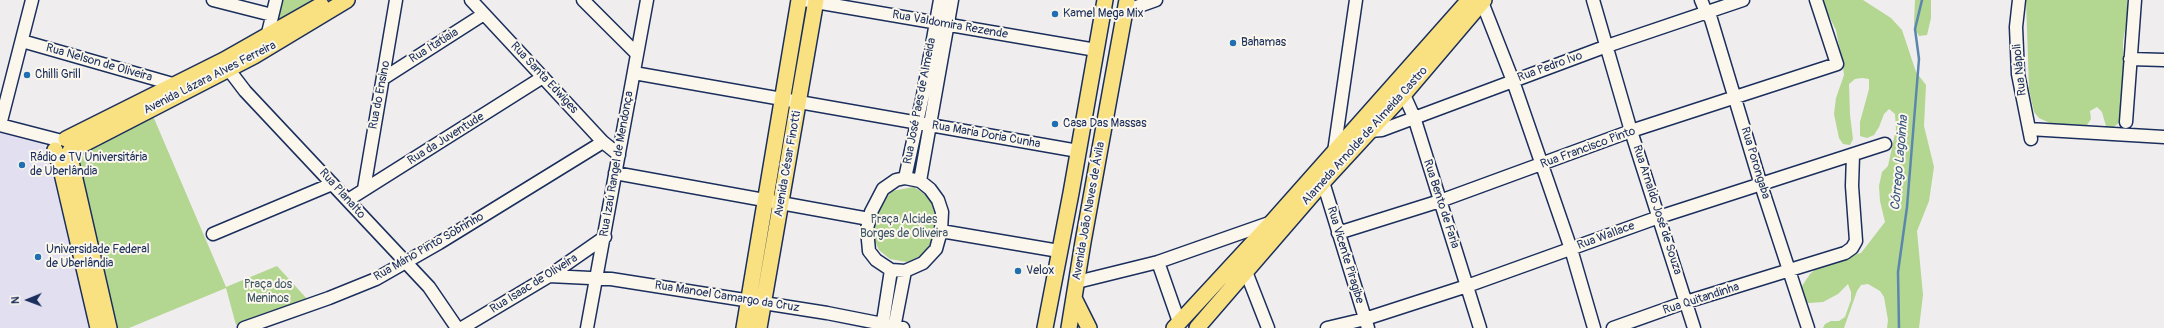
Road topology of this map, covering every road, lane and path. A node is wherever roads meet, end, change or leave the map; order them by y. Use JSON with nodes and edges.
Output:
{"nodes":[{"id":1,"x":32,"y":0,"type":"edge"},
{"id":2,"x":213,"y":0,"type":"edge"},
{"id":3,"x":276,"y":0,"type":"edge"},
{"id":4,"x":329,"y":0,"type":"edge"},
{"id":5,"x":347,"y":0,"type":"edge"},
{"id":6,"x":396,"y":0,"type":"edge"},
{"id":7,"x":471,"y":0,"type":"edge"},
{"id":8,"x":583,"y":0,"type":"edge"},
{"id":9,"x":647,"y":0,"type":"edge"},
{"id":10,"x":799,"y":0,"type":"edge"},
{"id":11,"x":940,"y":0,"type":"edge"},
{"id":12,"x":952,"y":0,"type":"edge"},
{"id":13,"x":1105,"y":0,"type":"edge"},
{"id":14,"x":1156,"y":0,"type":"edge"},
{"id":15,"x":1356,"y":0,"type":"edge"},
{"id":16,"x":1593,"y":0,"type":"edge"},
{"id":17,"x":1701,"y":0,"type":"edge"},
{"id":18,"x":1743,"y":0,"type":"edge"},
{"id":19,"x":1816,"y":0,"type":"edge"},
{"id":20,"x":2019,"y":0,"type":"edge"},
{"id":21,"x":2135,"y":0,"type":"edge"},
{"id":22,"x":812,"y":1,"type":"edge"},
{"id":23,"x":1479,"y":1,"type":"edge"},
{"id":24,"x":1126,"y":6,"type":"edge"},
{"id":25,"x":1706,"y":12,"type":"junction"},
{"id":26,"x":484,"y":14,"type":"junction"},
{"id":27,"x":272,"y":15,"type":"junction"},
{"id":28,"x":935,"y":22,"type":"junction"},
{"id":29,"x":947,"y":25,"type":"junction"},
{"id":30,"x":22,"y":41,"type":"junction"},
{"id":31,"x":270,"y":42,"type":"junction"},
{"id":32,"x":1607,"y":46,"type":"junction"},
{"id":33,"x":1096,"y":50,"type":"junction"},
{"id":34,"x":637,"y":54,"type":"junction"},
{"id":35,"x":2130,"y":58,"type":"junction"},
{"id":36,"x":2164,"y":60,"type":"edge"},
{"id":37,"x":227,"y":65,"type":"junction"},
{"id":38,"x":634,"y":73,"type":"junction"},
{"id":39,"x":543,"y":77,"type":"junction"},
{"id":40,"x":384,"y":78,"type":"junction"},
{"id":41,"x":1513,"y":81,"type":"junction"},
{"id":42,"x":176,"y":84,"type":"junction"},
{"id":43,"x":1401,"y":87,"type":"junction"},
{"id":44,"x":1735,"y":98,"type":"junction"},
{"id":45,"x":784,"y":99,"type":"junction"},
{"id":46,"x":799,"y":102,"type":"junction"},
{"id":47,"x":1414,"y":118,"type":"junction"},
{"id":48,"x":2126,"y":122,"type":"dead end"},
{"id":49,"x":917,"y":123,"type":"junction"},
{"id":50,"x":0,"y":125,"type":"edge"},
{"id":51,"x":930,"y":125,"type":"junction"},
{"id":52,"x":1365,"y":127,"type":"junction"},
{"id":53,"x":1631,"y":132,"type":"junction"},
{"id":54,"x":2164,"y":137,"type":"edge"},
{"id":55,"x":603,"y":142,"type":"junction"},
{"id":56,"x":1885,"y":144,"type":"dead end"},
{"id":57,"x":62,"y":147,"type":"junction"},
{"id":58,"x":1078,"y":152,"type":"junction"},
{"id":59,"x":1334,"y":152,"type":"junction"},
{"id":60,"x":618,"y":155,"type":"junction"},
{"id":61,"x":1853,"y":155,"type":"junction"},
{"id":62,"x":1542,"y":165,"type":"junction"},
{"id":63,"x":616,"y":173,"type":"junction"},
{"id":64,"x":905,"y":178,"type":"junction"},
{"id":65,"x":920,"y":181,"type":"junction"},
{"id":66,"x":1323,"y":182,"type":"junction"},
{"id":67,"x":332,"y":184,"type":"junction"},
{"id":68,"x":1761,"y":185,"type":"junction"},
{"id":69,"x":364,"y":190,"type":"junction"},
{"id":70,"x":765,"y":199,"type":"junction"},
{"id":71,"x":348,"y":200,"type":"junction"},
{"id":72,"x":1440,"y":201,"type":"junction"},
{"id":73,"x":781,"y":202,"type":"junction"},
{"id":74,"x":1659,"y":217,"type":"junction"},
{"id":75,"x":869,"y":218,"type":"junction"},
{"id":76,"x":1272,"y":222,"type":"junction"},
{"id":77,"x":941,"y":231,"type":"junction"},
{"id":78,"x":1338,"y":233,"type":"junction"},
{"id":79,"x":213,"y":234,"type":"dead end"},
{"id":80,"x":605,"y":237,"type":"junction"},
{"id":81,"x":1571,"y":249,"type":"junction"},
{"id":82,"x":1059,"y":251,"type":"junction"},
{"id":83,"x":1240,"y":256,"type":"junction"},
{"id":84,"x":407,"y":262,"type":"junction"},
{"id":85,"x":1158,"y":262,"type":"junction"},
{"id":86,"x":891,"y":270,"type":"junction"},
{"id":87,"x":905,"y":271,"type":"junction"},
{"id":88,"x":1789,"y":271,"type":"junction"},
{"id":89,"x":1246,"y":272,"type":"junction"},
{"id":90,"x":549,"y":276,"type":"junction"},
{"id":91,"x":596,"y":279,"type":"junction"},
{"id":92,"x":1077,"y":282,"type":"junction"},
{"id":93,"x":1467,"y":286,"type":"junction"},
{"id":94,"x":1051,"y":299,"type":"junction"},
{"id":95,"x":1075,"y":300,"type":"junction"},
{"id":96,"x":756,"y":301,"type":"junction"},
{"id":97,"x":1686,"y":302,"type":"junction"},
{"id":98,"x":1366,"y":323,"type":"edge"},
{"id":99,"x":1176,"y":325,"type":"edge"},
{"id":100,"x":882,"y":326,"type":"edge"},
{"id":101,"x":98,"y":328,"type":"edge"},
{"id":102,"x":109,"y":328,"type":"edge"},
{"id":103,"x":244,"y":328,"type":"edge"},
{"id":104,"x":457,"y":328,"type":"edge"},
{"id":105,"x":462,"y":328,"type":"edge"},
{"id":106,"x":587,"y":328,"type":"edge"},
{"id":107,"x":744,"y":328,"type":"edge"},
{"id":108,"x":759,"y":328,"type":"edge"},
{"id":109,"x":897,"y":328,"type":"edge"},
{"id":110,"x":1044,"y":328,"type":"edge"},
{"id":111,"x":1069,"y":328,"type":"edge"},
{"id":112,"x":1089,"y":328,"type":"edge"},
{"id":113,"x":1197,"y":328,"type":"edge"},
{"id":114,"x":1268,"y":328,"type":"edge"},
{"id":115,"x":1328,"y":328,"type":"edge"},
{"id":116,"x":1480,"y":328,"type":"edge"},
{"id":117,"x":1594,"y":328,"type":"edge"},
{"id":118,"x":1613,"y":328,"type":"edge"},
{"id":119,"x":1694,"y":328,"type":"edge"},
{"id":120,"x":1808,"y":328,"type":"edge"}],
"edges":[{"from":1,"to":30,"type":"street"},
{"from":2,"to":27,"type":"street"},
{"from":3,"to":27,"type":"street"},
{"from":4,"to":31,"type":"main road","name":"Avenida Lázara Alves Ferreira"},
{"from":5,"to":31,"type":"main road","name":"Avenida Lázara Alves Ferreira"},
{"from":6,"to":40,"type":"street","name":"Rua do Ensino"},
{"from":7,"to":26,"type":"street","name":"Rua Santa Edwiges"},
{"from":8,"to":34,"type":"street"},
{"from":9,"to":34,"type":"street","name":"Rua Izaú Rangel de Mendonça"},
{"from":10,"to":45,"type":"main road","name":"Avenida César Finotti"},
{"from":11,"to":28,"type":"street","name":"Rua José Paes de Almeida"},
{"from":12,"to":29,"type":"street","name":"Rua José Paes de Almeida"},
{"from":13,"to":33,"type":"main road","name":"Avenida João Naves de Ávila"},
{"from":14,"to":24,"type":"street"},
{"from":15,"to":59,"type":"street"},
{"from":16,"to":32,"type":"street","name":"Rua Arnaldo José de Souza"},
{"from":17,"to":25,"type":"street","name":"Rua Porongaba"},
{"from":18,"to":25,"type":"street","name":"Rua Pedro Ivo"},
{"from":19,"to":44,"type":"street","name":"Rua Francisco Pinto"},
{"from":20,"to":54,"type":"street","name":"Rua Nápoli"},
{"from":21,"to":35,"type":"street"},
{"from":22,"to":28,"type":"street","name":"Rua Valdomira Rezende"},
{"from":22,"to":46,"type":"main road","name":"Avenida César Finotti"},
{"from":23,"to":41,"type":"street"},
{"from":23,"to":43,"type":"main road","name":"Alameda Arnolde de Almeida Castro"},
{"from":24,"to":92,"type":"main road","name":"Avenida João Naves de Ávila"},
{"from":25,"to":32,"type":"street","name":"Rua Pedro Ivo"},
{"from":25,"to":44,"type":"street","name":"Rua Porongaba"},
{"from":26,"to":39,"type":"street","name":"Rua Santa Edwiges"},
{"from":26,"to":40,"type":"street","name":"Rua Itatiaia"},
{"from":27,"to":31,"type":"street"},
{"from":28,"to":29,"type":"street","name":"Rua Valdomira Rezende"},
{"from":28,"to":49,"type":"street","name":"Rua José Paes de Almeida"},
{"from":29,"to":33,"type":"street","name":"Rua Valdomira Rezende"},
{"from":29,"to":51,"type":"street","name":"Rua José Paes de Almeida"},
{"from":30,"to":42,"type":"street","name":"Rua Nelson de Oliveira"},
{"from":30,"to":50,"type":"street"},
{"from":31,"to":37,"type":"main road","name":"Avenida Lázara Alves Ferreira"},
{"from":32,"to":41,"type":"street","name":"Rua Pedro Ivo"},
{"from":32,"to":53,"type":"street","name":"Rua Arnaldo José de Souza"},
{"from":33,"to":58,"type":"main road","name":"Avenida João Naves de Ávila"},
{"from":34,"to":38,"type":"street","name":"Rua Izaú Rangel de Mendonça"},
{"from":35,"to":36,"type":"street"},
{"from":35,"to":48,"type":"street"},
{"from":37,"to":42,"type":"main road","name":"Avenida Lázara Alves Ferreira"},
{"from":37,"to":57,"type":"main road","name":"Avenida Lázara Alves Ferreira"},
{"from":37,"to":67,"type":"street","name":"Rua Planalto"},
{"from":38,"to":45,"type":"street","name":"Rua Maria Doria Cunha"},
{"from":38,"to":60,"type":"street","name":"Rua Izaú Rangel de Mendonça"},
{"from":39,"to":55,"type":"street","name":"Rua Santa Edwiges"},
{"from":39,"to":69,"type":"street","name":"Rua da Juventude"},
{"from":40,"to":69,"type":"street","name":"Rua do Ensino"},
{"from":41,"to":47,"type":"street","name":"Rua Pedro Ivo"},
{"from":41,"to":62,"type":"street"},
{"from":42,"to":57,"type":"main road","name":"Avenida Lázara Alves Ferreira"},
{"from":43,"to":47,"type":"street","name":"Rua Bento de Faria"},
{"from":43,"to":52,"type":"main road","name":"Alameda Arnolde de Almeida Castro"},
{"from":44,"to":53,"type":"street","name":"Rua Francisco Pinto"},
{"from":44,"to":68,"type":"street","name":"Rua Porongaba"},
{"from":45,"to":46,"type":"street","name":"Rua Maria Doria Cunha"},
{"from":45,"to":70,"type":"main road","name":"Avenida César Finotti"},
{"from":46,"to":49,"type":"street","name":"Rua Maria Doria Cunha"},
{"from":46,"to":73,"type":"main road","name":"Avenida César Finotti"},
{"from":47,"to":52,"type":"street","name":"Rua Pedro Ivo"},
{"from":47,"to":72,"type":"street","name":"Rua Bento de Faria"},
{"from":49,"to":51,"type":"street","name":"Rua Maria Doria Cunha"},
{"from":49,"to":64,"type":"street","name":"Rua José Paes de Almeida"},
{"from":50,"to":57,"type":"street"},
{"from":51,"to":58,"type":"street","name":"Rua Maria Doria Cunha"},
{"from":51,"to":65,"type":"street","name":"Rua José Paes de Almeida"},
{"from":52,"to":59,"type":"main road","name":"Alameda Arnolde de Almeida Castro"},
{"from":52,"to":66,"type":"main road","name":"Alameda Arnolde de Almeida Castro"},
{"from":53,"to":62,"type":"street","name":"Rua Francisco Pinto"},
{"from":53,"to":74,"type":"street","name":"Rua Arnaldo José de Souza"},
{"from":55,"to":60,"type":"street","name":"Rua Santa Edwiges"},
{"from":55,"to":84,"type":"street","name":"Rua Mário Pinto Sobrinho"},
{"from":56,"to":61,"type":"street","name":"Rua Wallace"},
{"from":57,"to":101,"type":"main road"},
{"from":57,"to":102,"type":"main road"},
{"from":58,"to":82,"type":"main road","name":"Avenida João Naves de Ávila"},
{"from":59,"to":76,"type":"main road","name":"Alameda Arnolde de Almeida Castro"},
{"from":60,"to":63,"type":"street","name":"Rua Izaú Rangel de Mendonça"},
{"from":61,"to":68,"type":"street","name":"Rua Wallace"},
{"from":61,"to":88,"type":"street","name":"Rua Quitandinha"},
{"from":62,"to":72,"type":"street","name":"Rua Francisco Pinto"},
{"from":62,"to":81,"type":"street"},
{"from":63,"to":70,"type":"street"},
{"from":63,"to":80,"type":"street","name":"Rua Izaú Rangel de Mendonça"},
{"from":64,"to":65,"type":"street"},
{"from":64,"to":75,"type":"street","name":"Rua José Paes de Almeida"},
{"from":65,"to":77,"type":"street","name":"Rua José Paes de Almeida"},
{"from":66,"to":78,"type":"street","name":"Rua Vicente Piragibe"},
{"from":66,"to":89,"type":"main road","name":"Alameda Arnolde de Almeida Castro"},
{"from":67,"to":71,"type":"street","name":"Rua Planalto"},
{"from":67,"to":79,"type":"street"},
{"from":68,"to":74,"type":"street","name":"Rua Wallace"},
{"from":68,"to":88,"type":"street","name":"Rua Porongaba"},
{"from":69,"to":71,"type":"street","name":"Rua da Juventude"},
{"from":70,"to":73,"type":"street"},
{"from":70,"to":96,"type":"main road","name":"Avenida César Finotti"},
{"from":71,"to":84,"type":"street","name":"Rua Planalto"},
{"from":72,"to":78,"type":"street","name":"Rua Francisco Pinto"},
{"from":72,"to":93,"type":"street","name":"Rua Bento de Faria"},
{"from":73,"to":75,"type":"street"},
{"from":73,"to":96,"type":"main road","name":"Avenida César Finotti"},
{"from":74,"to":81,"type":"street","name":"Rua Wallace"},
{"from":74,"to":97,"type":"street","name":"Rua Arnaldo José de Souza"},
{"from":75,"to":86,"type":"street","name":"Rua José Paes de Almeida"},
{"from":76,"to":83,"type":"main road","name":"Alameda Arnolde de Almeida Castro"},
{"from":76,"to":85,"type":"street"},
{"from":77,"to":82,"type":"street"},
{"from":77,"to":87,"type":"street","name":"Rua José Paes de Almeida"},
{"from":78,"to":98,"type":"street","name":"Rua Vicente Piragibe"},
{"from":80,"to":90,"type":"street","name":"Rua Isaac de Oliveira"},
{"from":80,"to":91,"type":"street","name":"Rua Izaú Rangel de Mendonça"},
{"from":81,"to":93,"type":"street","name":"Rua Wallace"},
{"from":81,"to":117,"type":"street"},
{"from":82,"to":94,"type":"main road","name":"Avenida João Naves de Ávila"},
{"from":83,"to":89,"type":"street"},
{"from":83,"to":99,"type":"main road","name":"Alameda Arnolde de Almeida Castro"},
{"from":84,"to":103,"type":"street","name":"Rua Mário Pinto Sobrinho"},
{"from":84,"to":104,"type":"street","name":"Rua Planalto"},
{"from":85,"to":92,"type":"street"},
{"from":85,"to":99,"type":"street"},
{"from":86,"to":87,"type":"street","name":"Rua José Paes de Almeida"},
{"from":86,"to":100,"type":"street"},
{"from":87,"to":109,"type":"street"},
{"from":88,"to":97,"type":"street","name":"Rua Quitandinha"},
{"from":88,"to":120,"type":"street","name":"Rua Porongaba"},
{"from":89,"to":113,"type":"main road","name":"Alameda Arnolde de Almeida Castro"},
{"from":89,"to":114,"type":"street"},
{"from":90,"to":91,"type":"street","name":"Rua Manoel Camargo da Cruz"},
{"from":90,"to":105,"type":"street","name":"Rua Isaac de Oliveira"},
{"from":91,"to":96,"type":"street","name":"Rua Manoel Camargo da Cruz"},
{"from":91,"to":106,"type":"street","name":"Rua Izaú Rangel de Mendonça"},
{"from":92,"to":95,"type":"main road","name":"Avenida João Naves de Ávila"},
{"from":93,"to":98,"type":"street","name":"Rua Wallace"},
{"from":93,"to":116,"type":"street","name":"Rua Bento de Faria"},
{"from":94,"to":95,"type":"main road"},
{"from":94,"to":110,"type":"main road","name":"Avenida João Naves de Ávila"},
{"from":95,"to":111,"type":"main road","name":"Avenida João Naves de Ávila"},
{"from":95,"to":112,"type":"main road"},
{"from":96,"to":100,"type":"street","name":"Rua Manoel Camargo da Cruz"},
{"from":96,"to":107,"type":"main road","name":"Avenida César Finotti"},
{"from":96,"to":108,"type":"main road","name":"Avenida César Finotti"},
{"from":97,"to":118,"type":"street","name":"Rua Quitandinha"},
{"from":97,"to":119,"type":"street","name":"Rua Arnaldo José de Souza"},
{"from":98,"to":115,"type":"street","name":"Rua Wallace"},
{"from":100,"to":109,"type":"street","name":"Rua Manoel Camargo da Cruz"}]}
